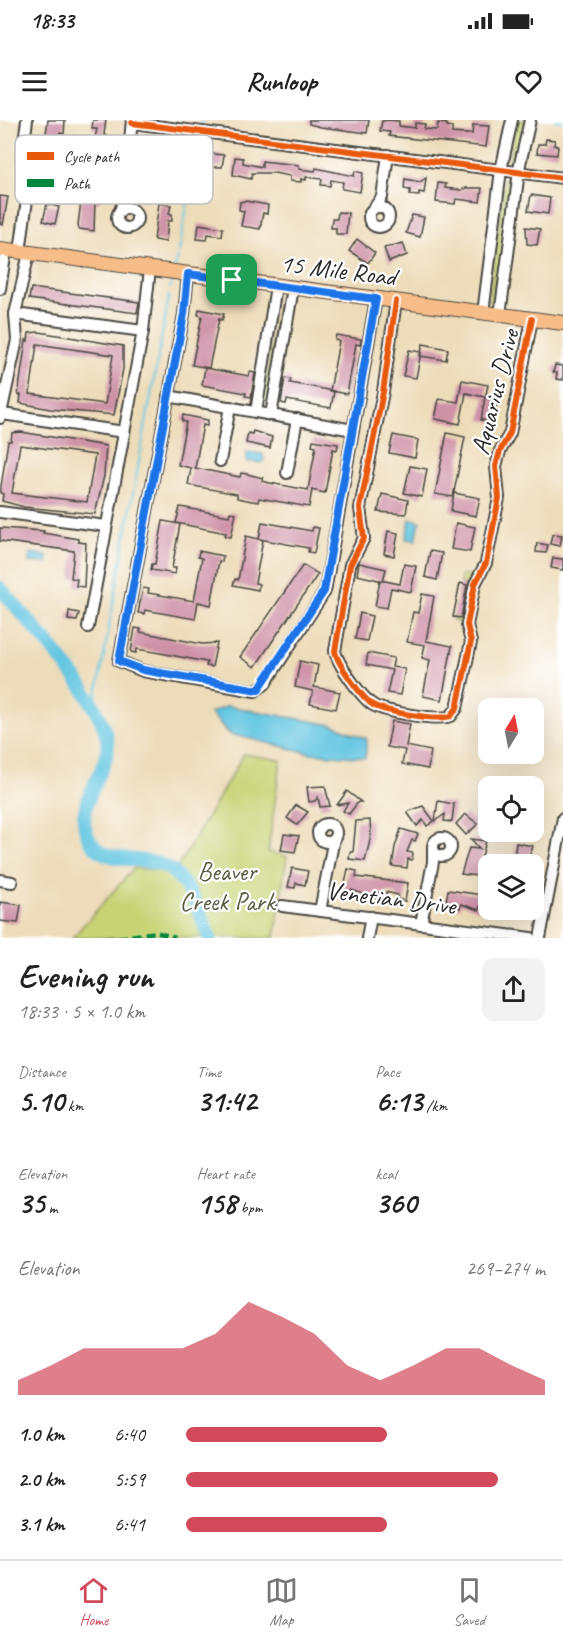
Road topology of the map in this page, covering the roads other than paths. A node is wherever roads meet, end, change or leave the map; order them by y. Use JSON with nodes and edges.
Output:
{"nodes":[{"id":1,"x":27,"y":120,"type":"edge"},
{"id":2,"x":512,"y":120,"type":"edge"},
{"id":3,"x":530,"y":120,"type":"edge"},
{"id":4,"x":132,"y":121,"type":"edge"},
{"id":5,"x":25,"y":135,"type":"edge"},
{"id":6,"x":388,"y":155,"type":"junction"},
{"id":7,"x":501,"y":170,"type":"junction"},
{"id":8,"x":519,"y":172,"type":"junction"},
{"id":9,"x":563,"y":178,"type":"edge"},
{"id":10,"x":382,"y":198,"type":"junction"},
{"id":11,"x":27,"y":204,"type":"edge"},
{"id":12,"x":122,"y":204,"type":"edge"},
{"id":13,"x":128,"y":204,"type":"edge"},
{"id":14,"x":374,"y":208,"type":"junction"},
{"id":15,"x":131,"y":209,"type":"junction"},
{"id":16,"x":387,"y":210,"type":"junction"},
{"id":17,"x":120,"y":211,"type":"junction"},
{"id":18,"x":3,"y":250,"type":"edge"},
{"id":19,"x":25,"y":253,"type":"junction"},
{"id":20,"x":150,"y":269,"type":"junction"},
{"id":21,"x":188,"y":274,"type":"junction"},
{"id":22,"x":276,"y":286,"type":"junction"},
{"id":23,"x":293,"y":288,"type":"junction"},
{"id":24,"x":0,"y":289,"type":"edge"},
{"id":25,"x":376,"y":299,"type":"junction"},
{"id":26,"x":396,"y":302,"type":"junction"},
{"id":27,"x":483,"y":313,"type":"junction"},
{"id":28,"x":15,"y":314,"type":"junction"},
{"id":29,"x":500,"y":315,"type":"junction"},
{"id":30,"x":532,"y":320,"type":"junction"},
{"id":31,"x":563,"y":324,"type":"edge"},
{"id":32,"x":143,"y":331,"type":"junction"},
{"id":33,"x":168,"y":396,"type":"junction"},
{"id":34,"x":230,"y":407,"type":"junction"},
{"id":35,"x":256,"y":412,"type":"junction"},
{"id":36,"x":271,"y":415,"type":"junction"},
{"id":37,"x":1,"y":416,"type":"edge"},
{"id":38,"x":297,"y":419,"type":"junction"},
{"id":39,"x":353,"y":430,"type":"junction"},
{"id":40,"x":124,"y":432,"type":"junction"},
{"id":41,"x":220,"y":461,"type":"dead end"},
{"id":42,"x":287,"y":473,"type":"dead end"},
{"id":43,"x":0,"y":512,"type":"edge"},
{"id":44,"x":106,"y":526,"type":"junction"},
{"id":45,"x":88,"y":627,"type":"dead end"},
{"id":46,"x":563,"y":818,"type":"edge"},
{"id":47,"x":329,"y":843,"type":"dead end"},
{"id":48,"x":438,"y":859,"type":"junction"},
{"id":49,"x":559,"y":859,"type":"edge"},
{"id":50,"x":0,"y":880,"type":"edge"},
{"id":51,"x":12,"y":882,"type":"dead end"},
{"id":52,"x":282,"y":906,"type":"dead end"},
{"id":53,"x":320,"y":911,"type":"junction"},
{"id":54,"x":371,"y":918,"type":"junction"},
{"id":55,"x":421,"y":924,"type":"junction"},
{"id":56,"x":367,"y":938,"type":"edge"},
{"id":57,"x":531,"y":938,"type":"edge"},
{"id":58,"x":540,"y":938,"type":"edge"}],
"edges":[{"from":1,"to":5,"type":"street"},
{"from":2,"to":7,"type":"street"},
{"from":3,"to":8,"type":"street"},
{"from":4,"to":6,"type":"street"},
{"from":6,"to":7,"type":"street"},
{"from":6,"to":10,"type":"street"},
{"from":7,"to":8,"type":"street"},
{"from":7,"to":27,"type":"street"},
{"from":8,"to":9,"type":"street"},
{"from":8,"to":29,"type":"street"},
{"from":10,"to":14,"type":"street"},
{"from":10,"to":16,"type":"street"},
{"from":11,"to":19,"type":"street"},
{"from":12,"to":17,"type":"street"},
{"from":13,"to":15,"type":"street"},
{"from":14,"to":16,"type":"street"},
{"from":14,"to":16,"type":"street"},
{"from":15,"to":17,"type":"street"},
{"from":15,"to":17,"type":"street"},
{"from":18,"to":19,"type":"main road","name":"15 Mile Road"},
{"from":18,"to":24,"type":"street"},
{"from":19,"to":20,"type":"main road","name":"15 Mile Road"},
{"from":19,"to":28,"type":"street"},
{"from":20,"to":21,"type":"main road","name":"15 Mile Road"},
{"from":20,"to":32,"type":"street"},
{"from":21,"to":22,"type":"main road","name":"15 Mile Road"},
{"from":21,"to":33,"type":"street"},
{"from":22,"to":23,"type":"main road","name":"15 Mile Road"},
{"from":22,"to":35,"type":"street"},
{"from":23,"to":25,"type":"main road","name":"15 Mile Road"},
{"from":23,"to":36,"type":"street"},
{"from":25,"to":26,"type":"main road","name":"15 Mile Road"},
{"from":25,"to":39,"type":"street"},
{"from":26,"to":27,"type":"main road","name":"15 Mile Road"},
{"from":26,"to":30,"type":"street","name":"Aquarius Drive"},
{"from":27,"to":29,"type":"main road","name":"15 Mile Road"},
{"from":28,"to":32,"type":"street"},
{"from":28,"to":37,"type":"street"},
{"from":29,"to":30,"type":"main road","name":"15 Mile Road"},
{"from":30,"to":31,"type":"main road","name":"15 Mile Road"},
{"from":32,"to":40,"type":"street"},
{"from":33,"to":34,"type":"street"},
{"from":33,"to":39,"type":"street"},
{"from":34,"to":35,"type":"street"},
{"from":34,"to":41,"type":"street"},
{"from":35,"to":36,"type":"street"},
{"from":36,"to":38,"type":"street"},
{"from":37,"to":40,"type":"street"},
{"from":38,"to":39,"type":"street"},
{"from":38,"to":42,"type":"street"},
{"from":40,"to":44,"type":"street"},
{"from":43,"to":44,"type":"street"},
{"from":44,"to":45,"type":"street"},
{"from":46,"to":49,"type":"street"},
{"from":47,"to":53,"type":"street"},
{"from":48,"to":48,"type":"street"},
{"from":48,"to":55,"type":"street"},
{"from":49,"to":58,"type":"street"},
{"from":50,"to":51,"type":"street"},
{"from":52,"to":53,"type":"street","name":"Venetian Drive"},
{"from":53,"to":54,"type":"street","name":"Venetian Drive"},
{"from":54,"to":55,"type":"street","name":"Venetian Drive"},
{"from":54,"to":56,"type":"street"},
{"from":55,"to":57,"type":"street","name":"Venetian Drive"}]}
